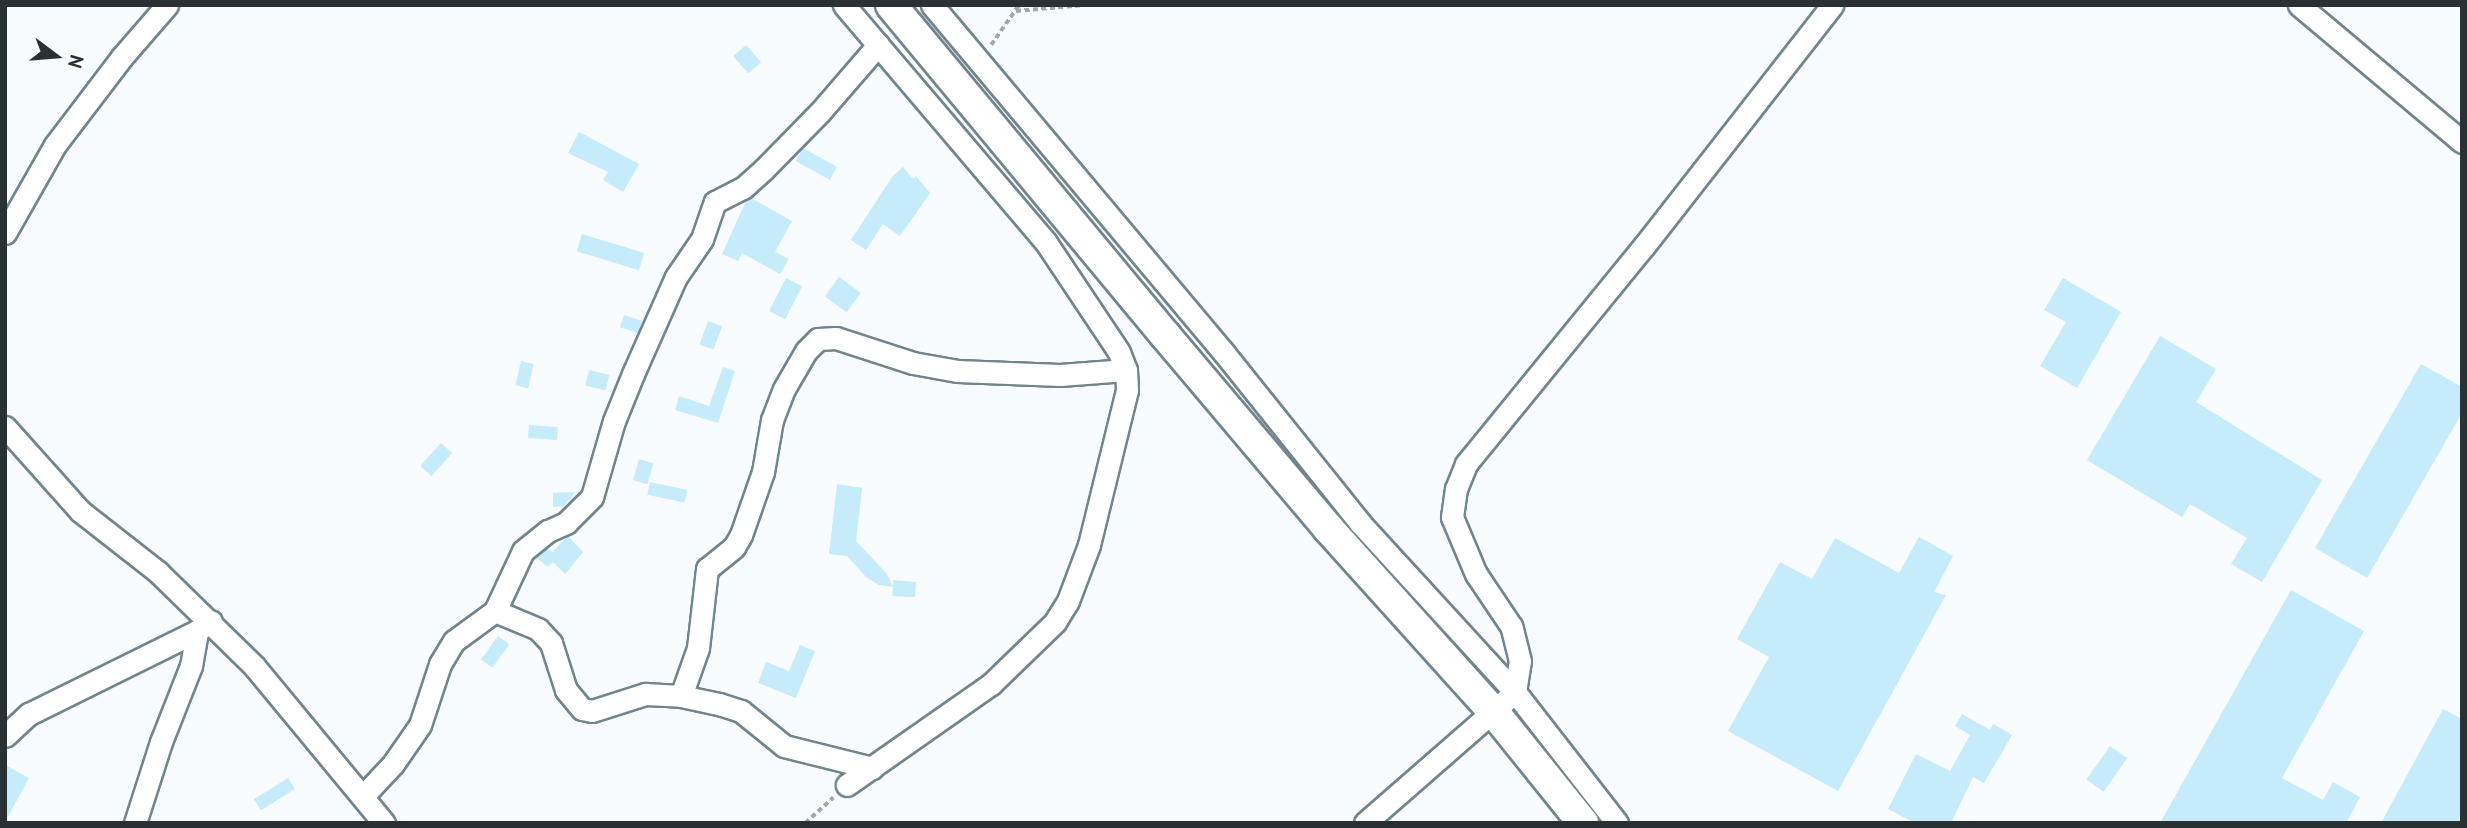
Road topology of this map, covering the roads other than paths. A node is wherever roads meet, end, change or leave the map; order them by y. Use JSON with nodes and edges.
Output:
{"nodes":[{"id":1,"x":167,"y":5,"type":"edge"},
{"id":2,"x":844,"y":5,"type":"edge"},
{"id":3,"x":891,"y":5,"type":"edge"},
{"id":4,"x":932,"y":5,"type":"edge"},
{"id":5,"x":1832,"y":5,"type":"edge"},
{"id":6,"x":2299,"y":5,"type":"edge"},
{"id":7,"x":878,"y":45,"type":"junction"},
{"id":8,"x":2462,"y":142,"type":"edge"},
{"id":9,"x":5,"y":233,"type":"edge"},
{"id":10,"x":1126,"y":370,"type":"junction"},
{"id":11,"x":5,"y":427,"type":"edge"},
{"id":12,"x":495,"y":611,"type":"junction"},
{"id":13,"x":204,"y":626,"type":"junction"},
{"id":14,"x":1516,"y":692,"type":"junction"},
{"id":15,"x":681,"y":696,"type":"junction"},
{"id":16,"x":1493,"y":711,"type":"junction"},
{"id":17,"x":5,"y":736,"type":"edge"},
{"id":18,"x":872,"y":768,"type":"junction"},
{"id":19,"x":847,"y":785,"type":"road end"},
{"id":20,"x":363,"y":796,"type":"junction"},
{"id":21,"x":135,"y":823,"type":"edge"},
{"id":22,"x":384,"y":823,"type":"edge"},
{"id":23,"x":1365,"y":823,"type":"edge"},
{"id":24,"x":1583,"y":823,"type":"edge"},
{"id":25,"x":1617,"y":823,"type":"edge"}],
"edges":[{"from":1,"to":9,"type":"street"},
{"from":2,"to":7,"type":"street"},
{"from":3,"to":16,"type":"highway"},
{"from":4,"to":14,"type":"street"},
{"from":5,"to":14,"type":"street"},
{"from":6,"to":8,"type":"street"},
{"from":7,"to":10,"type":"street"},
{"from":7,"to":12,"type":"street"},
{"from":10,"to":15,"type":"street"},
{"from":10,"to":18,"type":"street"},
{"from":11,"to":13,"type":"street"},
{"from":12,"to":15,"type":"street"},
{"from":12,"to":20,"type":"street"},
{"from":13,"to":17,"type":"street"},
{"from":13,"to":20,"type":"street"},
{"from":13,"to":21,"type":"street"},
{"from":14,"to":16,"type":"street"},
{"from":14,"to":25,"type":"street"},
{"from":15,"to":18,"type":"street"},
{"from":16,"to":23,"type":"street"},
{"from":16,"to":24,"type":"highway"},
{"from":18,"to":19,"type":"street"},
{"from":20,"to":22,"type":"street"}]}
